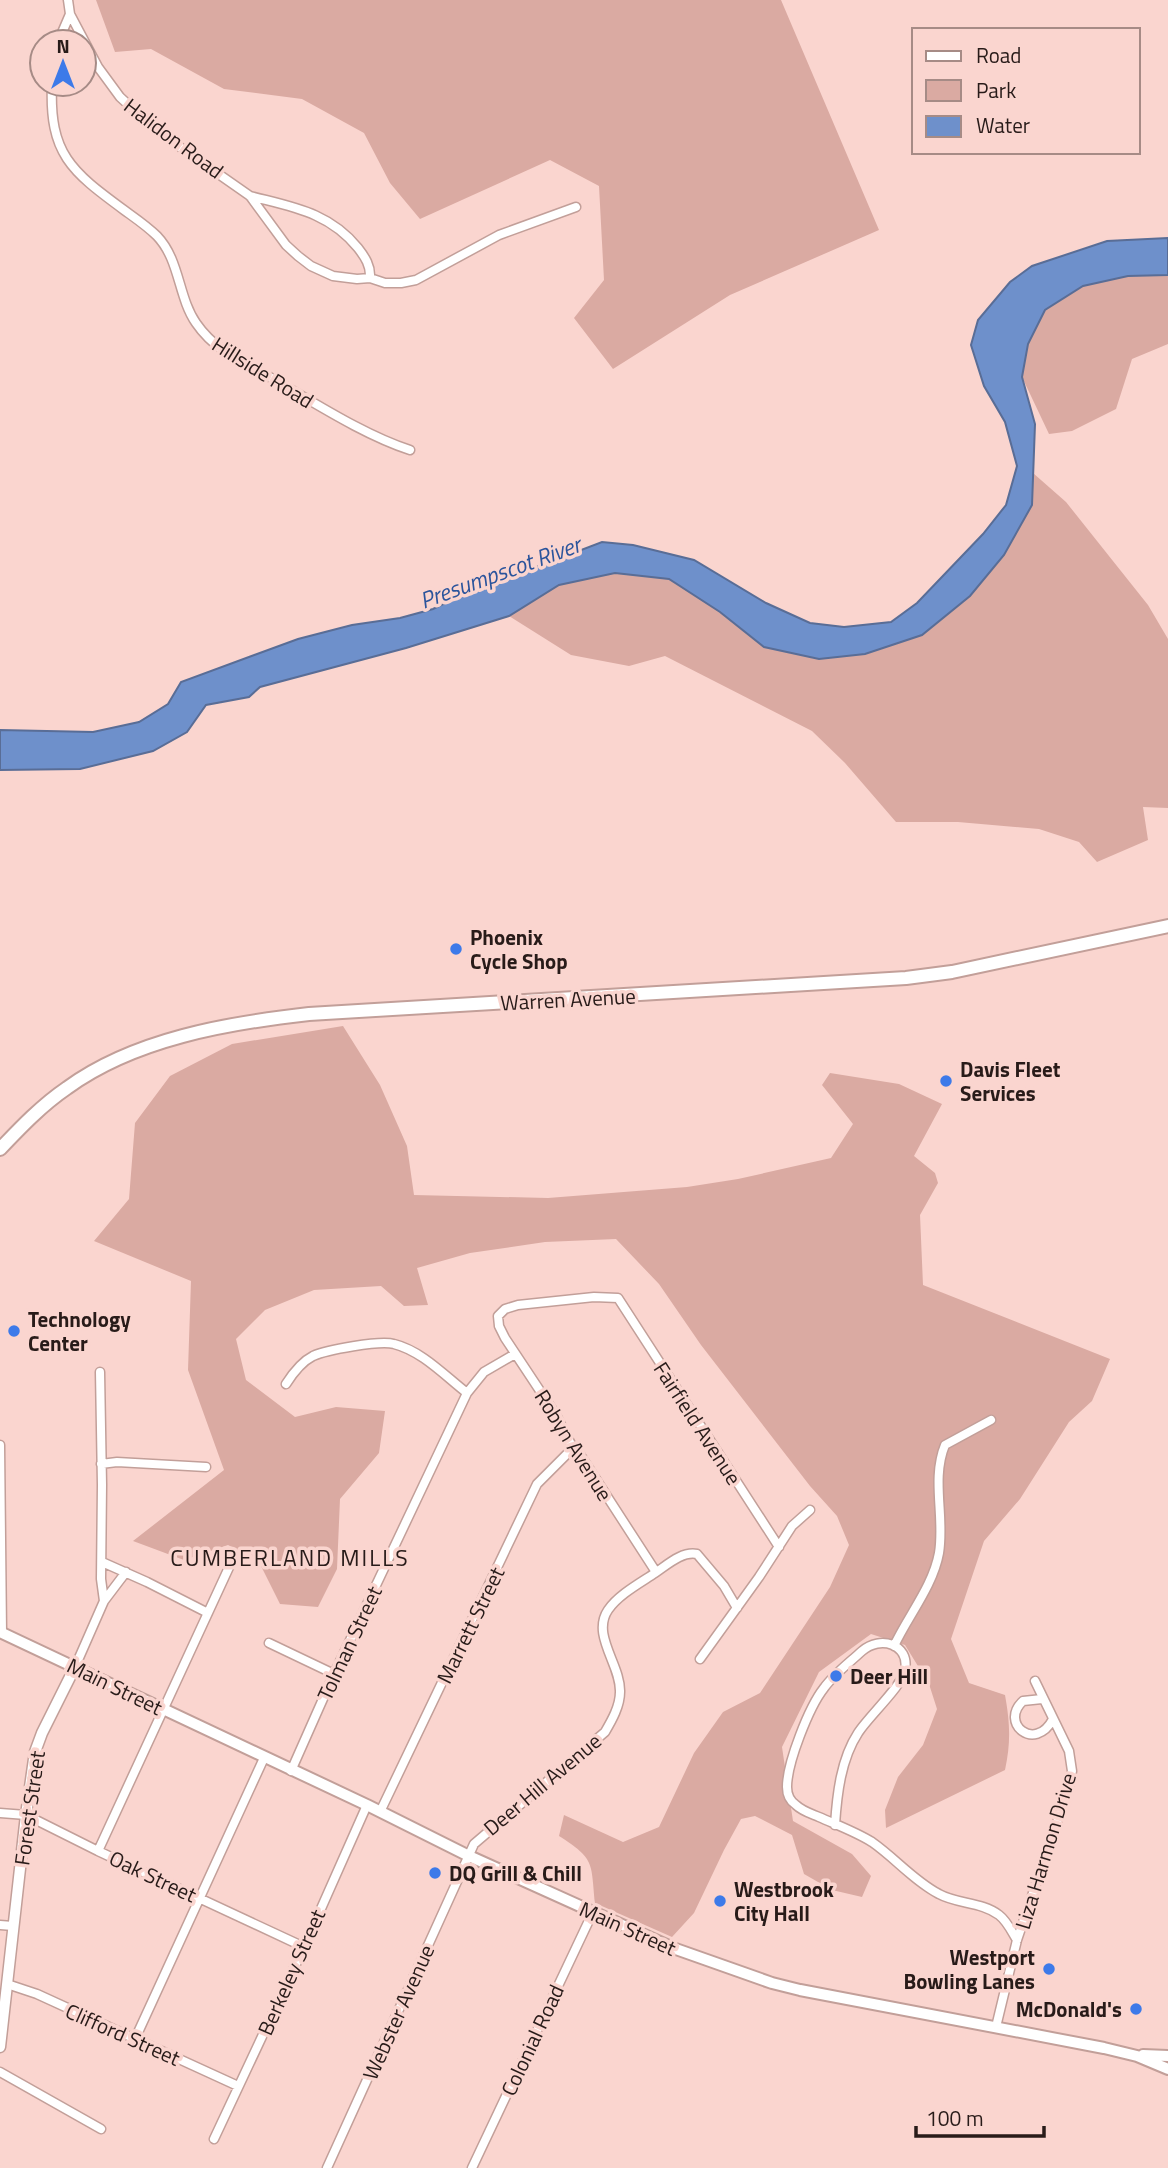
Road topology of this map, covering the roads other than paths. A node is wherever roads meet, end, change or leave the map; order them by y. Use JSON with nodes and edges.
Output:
{"nodes":[{"id":1,"x":68,"y":0,"type":"edge"},
{"id":2,"x":70,"y":14,"type":"junction"},
{"id":3,"x":64,"y":28,"type":"edge"},
{"id":4,"x":52,"y":98,"type":"edge"},
{"id":5,"x":250,"y":196,"type":"junction"},
{"id":6,"x":576,"y":207,"type":"dead end"},
{"id":7,"x":370,"y":278,"type":"junction"},
{"id":8,"x":410,"y":450,"type":"dead end"},
{"id":9,"x":1168,"y":926,"type":"edge"},
{"id":10,"x":0,"y":1149,"type":"edge"},
{"id":11,"x":498,"y":1316,"type":"joint"},
{"id":12,"x":515,"y":1354,"type":"junction"},
{"id":13,"x":100,"y":1372,"type":"dead end"},
{"id":14,"x":286,"y":1384,"type":"dead end"},
{"id":15,"x":467,"y":1393,"type":"junction"},
{"id":16,"x":991,"y":1420,"type":"dead end"},
{"id":17,"x":0,"y":1445,"type":"edge"},
{"id":18,"x":573,"y":1448,"type":"junction"},
{"id":19,"x":101,"y":1464,"type":"junction"},
{"id":20,"x":206,"y":1467,"type":"dead end"},
{"id":21,"x":810,"y":1510,"type":"dead end"},
{"id":22,"x":779,"y":1547,"type":"junction"},
{"id":23,"x":102,"y":1562,"type":"junction"},
{"id":24,"x":231,"y":1563,"type":"dead end"},
{"id":25,"x":126,"y":1572,"type":"junction"},
{"id":26,"x":656,"y":1572,"type":"junction"},
{"id":27,"x":104,"y":1601,"type":"junction"},
{"id":28,"x":737,"y":1608,"type":"junction"},
{"id":29,"x":208,"y":1613,"type":"junction"},
{"id":30,"x":1,"y":1632,"type":"edge"},
{"id":31,"x":269,"y":1643,"type":"dead end"},
{"id":32,"x":894,"y":1646,"type":"junction"},
{"id":33,"x":700,"y":1659,"type":"dead end"},
{"id":34,"x":75,"y":1667,"type":"junction"},
{"id":35,"x":334,"y":1674,"type":"junction"},
{"id":36,"x":1035,"y":1681,"type":"dead end"},
{"id":37,"x":1042,"y":1699,"type":"junction"},
{"id":38,"x":164,"y":1709,"type":"junction"},
{"id":39,"x":1052,"y":1719,"type":"junction"},
{"id":40,"x":264,"y":1758,"type":"junction"},
{"id":41,"x":291,"y":1771,"type":"junction"},
{"id":42,"x":367,"y":1805,"type":"junction"},
{"id":43,"x":380,"y":1812,"type":"junction"},
{"id":44,"x":0,"y":1813,"type":"edge"},
{"id":45,"x":26,"y":1815,"type":"junction"},
{"id":46,"x":835,"y":1825,"type":"junction"},
{"id":47,"x":98,"y":1851,"type":"junction"},
{"id":48,"x":469,"y":1856,"type":"junction"},
{"id":49,"x":200,"y":1898,"type":"junction"},
{"id":50,"x":593,"y":1913,"type":"junction"},
{"id":51,"x":0,"y":1925,"type":"edge"},
{"id":52,"x":13,"y":1926,"type":"junction"},
{"id":53,"x":1017,"y":1940,"type":"junction"},
{"id":54,"x":304,"y":1947,"type":"junction"},
{"id":55,"x":7,"y":1984,"type":"junction"},
{"id":56,"x":996,"y":2027,"type":"junction"},
{"id":57,"x":135,"y":2039,"type":"junction"},
{"id":58,"x":0,"y":2047,"type":"edge"},
{"id":59,"x":1137,"y":2056,"type":"junction"},
{"id":60,"x":1168,"y":2056,"type":"edge"},
{"id":61,"x":1168,"y":2069,"type":"edge"},
{"id":62,"x":0,"y":2072,"type":"edge"},
{"id":63,"x":238,"y":2086,"type":"junction"},
{"id":64,"x":101,"y":2129,"type":"dead end"},
{"id":65,"x":214,"y":2139,"type":"dead end"},
{"id":66,"x":327,"y":2168,"type":"edge"},
{"id":67,"x":472,"y":2168,"type":"edge"}],
"edges":[{"from":1,"to":2,"type":"street","name":"Halidon Road"},
{"from":2,"to":3,"type":"street"},
{"from":2,"to":5,"type":"street","name":"Halidon Road"},
{"from":4,"to":8,"type":"street","name":"Hillside Road"},
{"from":5,"to":7,"type":"street","name":"Halidon Road"},
{"from":5,"to":7,"type":"street","name":"Halidon Road"},
{"from":6,"to":7,"type":"street","name":"Halidon Road"},
{"from":9,"to":10,"type":"main road","name":"Warren Avenue"},
{"from":11,"to":12,"type":"street","name":"Robyn Avenue"},
{"from":11,"to":22,"type":"street","name":"Fairfield Avenue"},
{"from":12,"to":15,"type":"street","name":"Tolman Street"},
{"from":12,"to":18,"type":"street","name":"Robyn Avenue"},
{"from":13,"to":19,"type":"street","name":"Forest Street"},
{"from":14,"to":15,"type":"street"},
{"from":15,"to":35,"type":"street","name":"Tolman Street"},
{"from":16,"to":32,"type":"street"},
{"from":17,"to":30,"type":"street"},
{"from":18,"to":26,"type":"street","name":"Robyn Avenue"},
{"from":18,"to":43,"type":"street","name":"Marrett Street"},
{"from":19,"to":20,"type":"street"},
{"from":19,"to":23,"type":"street","name":"Forest Street"},
{"from":21,"to":22,"type":"street"},
{"from":22,"to":28,"type":"street"},
{"from":23,"to":25,"type":"street"},
{"from":23,"to":27,"type":"street","name":"Forest Street"},
{"from":24,"to":29,"type":"street"},
{"from":25,"to":27,"type":"street"},
{"from":25,"to":29,"type":"street"},
{"from":26,"to":28,"type":"street"},
{"from":26,"to":48,"type":"street","name":"Deer Hill Avenue"},
{"from":27,"to":34,"type":"street","name":"Forest Street"},
{"from":28,"to":33,"type":"street"},
{"from":29,"to":38,"type":"street"},
{"from":30,"to":34,"type":"main road","name":"Main Street"},
{"from":31,"to":35,"type":"street"},
{"from":32,"to":46,"type":"street"},
{"from":32,"to":46,"type":"street"},
{"from":34,"to":38,"type":"main road","name":"Main Street"},
{"from":34,"to":45,"type":"street","name":"Forest Street"},
{"from":35,"to":41,"type":"street","name":"Tolman Street"},
{"from":36,"to":37,"type":"street","name":"Liza Harmon Drive"},
{"from":37,"to":39,"type":"street","name":"Liza Harmon Drive"},
{"from":37,"to":39,"type":"street"},
{"from":38,"to":40,"type":"main road","name":"Main Street"},
{"from":38,"to":47,"type":"street"},
{"from":39,"to":53,"type":"street","name":"Liza Harmon Drive"},
{"from":40,"to":41,"type":"main road","name":"Main Street"},
{"from":40,"to":49,"type":"street"},
{"from":41,"to":42,"type":"main road","name":"Main Street"},
{"from":42,"to":43,"type":"main road","name":"Main Street"},
{"from":42,"to":54,"type":"street","name":"Berkeley Street"},
{"from":43,"to":48,"type":"main road","name":"Main Street"},
{"from":44,"to":45,"type":"street","name":"Oak Street"},
{"from":45,"to":47,"type":"street","name":"Oak Street"},
{"from":45,"to":52,"type":"street","name":"Forest Street"},
{"from":46,"to":53,"type":"street"},
{"from":47,"to":49,"type":"street","name":"Oak Street"},
{"from":48,"to":50,"type":"main road","name":"Main Street"},
{"from":48,"to":66,"type":"street","name":"Webster Avenue"},
{"from":49,"to":54,"type":"street","name":"Oak Street"},
{"from":49,"to":57,"type":"street"},
{"from":50,"to":56,"type":"main road","name":"Main Street"},
{"from":50,"to":67,"type":"street","name":"Colonial Road"},
{"from":51,"to":52,"type":"street"},
{"from":52,"to":55,"type":"street","name":"Forest Street"},
{"from":53,"to":56,"type":"street","name":"Liza Harmon Drive"},
{"from":54,"to":63,"type":"street","name":"Berkeley Street"},
{"from":55,"to":57,"type":"street","name":"Clifford Street"},
{"from":55,"to":58,"type":"street","name":"Forest Street"},
{"from":56,"to":59,"type":"main road","name":"Main Street"},
{"from":57,"to":63,"type":"street","name":"Clifford Street"},
{"from":59,"to":60,"type":"main road","name":"Main Street"},
{"from":59,"to":61,"type":"main road","name":"Main Street"},
{"from":62,"to":64,"type":"street"},
{"from":63,"to":65,"type":"street","name":"Berkeley Street"}]}
